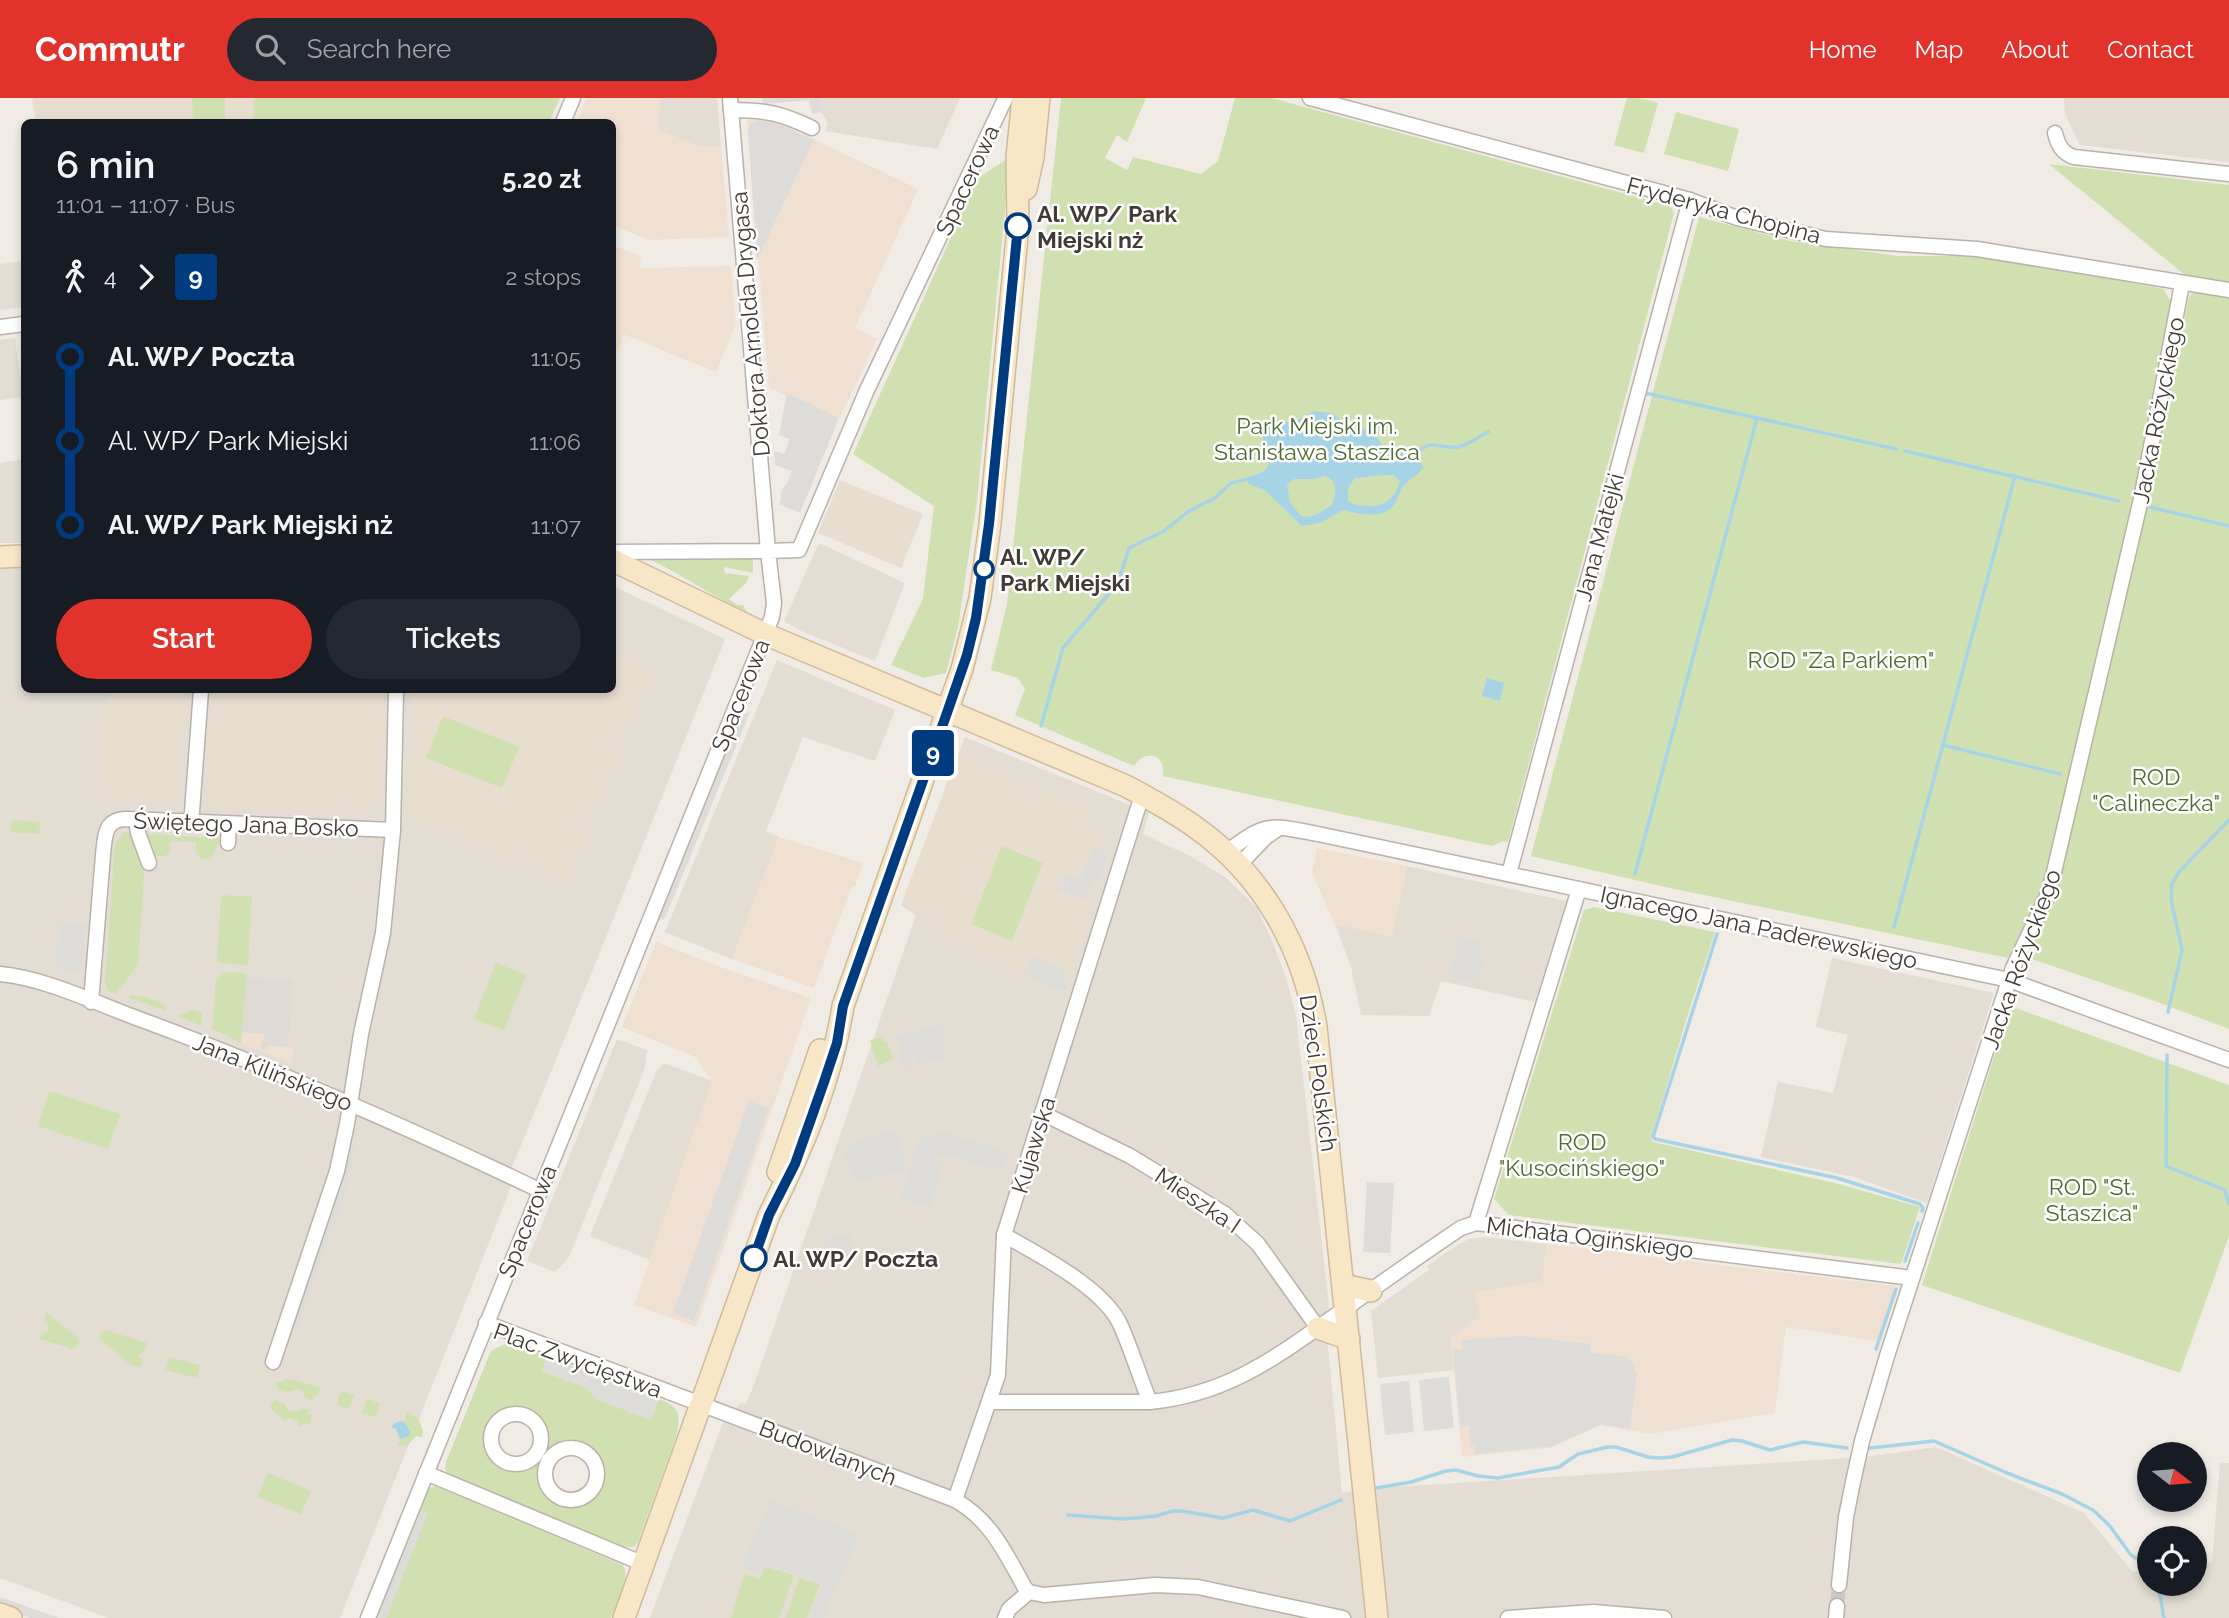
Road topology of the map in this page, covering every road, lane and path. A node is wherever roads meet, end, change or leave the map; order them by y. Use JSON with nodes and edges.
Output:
{"nodes":[{"id":1,"x":573,"y":98,"type":"edge"},
{"id":2,"x":1023,"y":98,"type":"edge"},
{"id":3,"x":1039,"y":98,"type":"edge"},
{"id":4,"x":1310,"y":98,"type":"edge"},
{"id":5,"x":1005,"y":99,"type":"edge"},
{"id":6,"x":731,"y":104,"type":"edge"},
{"id":7,"x":564,"y":119,"type":"edge"},
{"id":8,"x":811,"y":128,"type":"dead end"},
{"id":9,"x":2055,"y":133,"type":"dead end"},
{"id":10,"x":2229,"y":174,"type":"edge"},
{"id":11,"x":1690,"y":200,"type":"junction"},
{"id":12,"x":1018,"y":226,"type":"junction"},
{"id":13,"x":2182,"y":284,"type":"junction"},
{"id":14,"x":2229,"y":290,"type":"edge"},
{"id":15,"x":21,"y":324,"type":"edge"},
{"id":16,"x":0,"y":327,"type":"edge"},
{"id":17,"x":768,"y":551,"type":"junction"},
{"id":18,"x":616,"y":552,"type":"edge"},
{"id":19,"x":21,"y":556,"type":"edge"},
{"id":20,"x":0,"y":557,"type":"edge"},
{"id":21,"x":616,"y":562,"type":"edge"},
{"id":22,"x":765,"y":634,"type":"junction"},
{"id":23,"x":201,"y":693,"type":"edge"},
{"id":24,"x":396,"y":693,"type":"edge"},
{"id":25,"x":948,"y":710,"type":"junction"},
{"id":26,"x":1142,"y":795,"type":"junction"},
{"id":27,"x":191,"y":813,"type":"dead end"},
{"id":28,"x":136,"y":820,"type":"junction"},
{"id":29,"x":229,"y":824,"type":"junction"},
{"id":30,"x":393,"y":830,"type":"junction"},
{"id":31,"x":228,"y":843,"type":"dead end"},
{"id":32,"x":1233,"y":859,"type":"junction"},
{"id":33,"x":149,"y":863,"type":"dead end"},
{"id":34,"x":1510,"y":874,"type":"junction"},
{"id":35,"x":1579,"y":889,"type":"junction"},
{"id":36,"x":0,"y":974,"type":"edge"},
{"id":37,"x":2009,"y":981,"type":"junction"},
{"id":38,"x":91,"y":1002,"type":"junction"},
{"id":39,"x":2229,"y":1060,"type":"edge"},
{"id":40,"x":350,"y":1104,"type":"junction"},
{"id":41,"x":1042,"y":1113,"type":"junction"},
{"id":42,"x":539,"y":1190,"type":"junction"},
{"id":43,"x":1476,"y":1223,"type":"junction"},
{"id":44,"x":1004,"y":1236,"type":"junction"},
{"id":45,"x":1912,"y":1278,"type":"junction"},
{"id":46,"x":1343,"y":1285,"type":"junction"},
{"id":47,"x":1370,"y":1291,"type":"junction"},
{"id":48,"x":1345,"y":1308,"type":"junction"},
{"id":49,"x":486,"y":1323,"type":"junction"},
{"id":50,"x":1318,"y":1328,"type":"junction"},
{"id":51,"x":1349,"y":1339,"type":"junction"},
{"id":52,"x":273,"y":1363,"type":"dead end"},
{"id":53,"x":990,"y":1402,"type":"junction"},
{"id":54,"x":1150,"y":1402,"type":"junction"},
{"id":55,"x":701,"y":1405,"type":"junction"},
{"id":56,"x":426,"y":1473,"type":"junction"},
{"id":57,"x":955,"y":1500,"type":"junction"},
{"id":58,"x":644,"y":1564,"type":"junction"},
{"id":59,"x":1839,"y":1585,"type":"tunnel mouth"},
{"id":60,"x":1029,"y":1592,"type":"junction"},
{"id":61,"x":0,"y":1614,"type":"edge"},
{"id":62,"x":11,"y":1618,"type":"edge"},
{"id":63,"x":368,"y":1618,"type":"edge"},
{"id":64,"x":624,"y":1618,"type":"edge"},
{"id":65,"x":1005,"y":1618,"type":"edge"},
{"id":66,"x":1343,"y":1618,"type":"edge"},
{"id":67,"x":1377,"y":1618,"type":"edge"},
{"id":68,"x":1508,"y":1618,"type":"edge"},
{"id":69,"x":1664,"y":1618,"type":"edge"}],
"edges":[{"from":1,"to":7,"type":"street"},
{"from":2,"to":12,"type":"main road"},
{"from":3,"to":12,"type":"main road"},
{"from":4,"to":11,"type":"street","name":"Fryderyka Chopina"},
{"from":5,"to":17,"type":"street","name":"Spacerowa"},
{"from":6,"to":8,"type":"street"},
{"from":6,"to":17,"type":"street","name":"Doktora Arnolda Drygasa"},
{"from":9,"to":10,"type":"street"},
{"from":11,"to":13,"type":"street","name":"Fryderyka Chopina"},
{"from":11,"to":34,"type":"street","name":"Jana Matejki"},
{"from":12,"to":25,"type":"main road"},
{"from":13,"to":14,"type":"street","name":"Fryderyka Chopina"},
{"from":13,"to":37,"type":"street","name":"Jacka Różyckiego"},
{"from":15,"to":16,"type":"street"},
{"from":17,"to":18,"type":"street"},
{"from":17,"to":22,"type":"street","name":"Spacerowa"},
{"from":19,"to":20,"type":"main road"},
{"from":21,"to":22,"type":"main road","name":"Dzieci Polskich"},
{"from":22,"to":25,"type":"main road","name":"Dzieci Polskich"},
{"from":22,"to":42,"type":"street","name":"Spacerowa"},
{"from":23,"to":27,"type":"street"},
{"from":24,"to":30,"type":"street"},
{"from":25,"to":26,"type":"main road","name":"Dzieci Polskich"},
{"from":25,"to":55,"type":"main road"},
{"from":26,"to":32,"type":"main road","name":"Dzieci Polskich"},
{"from":26,"to":41,"type":"street","name":"Kujawska"},
{"from":28,"to":29,"type":"street","name":"Świętego Jana Bosko"},
{"from":28,"to":33,"type":"street"},
{"from":28,"to":38,"type":"street","name":"Świętego Jana Bosko"},
{"from":29,"to":30,"type":"street","name":"Świętego Jana Bosko"},
{"from":29,"to":31,"type":"street"},
{"from":30,"to":40,"type":"street"},
{"from":32,"to":34,"type":"street","name":"Ignacego Jana Paderewskiego"},
{"from":32,"to":46,"type":"main road","name":"Dzieci Polskich"},
{"from":34,"to":35,"type":"street","name":"Ignacego Jana Paderewskiego"},
{"from":35,"to":37,"type":"street","name":"Ignacego Jana Paderewskiego"},
{"from":35,"to":43,"type":"street"},
{"from":36,"to":38,"type":"street","name":"Jana Kilińskiego"},
{"from":37,"to":39,"type":"street","name":"Ignacego Jana Paderewskiego"},
{"from":37,"to":45,"type":"street","name":"Jacka Różyckiego"},
{"from":38,"to":40,"type":"street","name":"Jana Kilińskiego"},
{"from":40,"to":42,"type":"street","name":"Jana Kilińskiego"},
{"from":40,"to":52,"type":"street"},
{"from":41,"to":44,"type":"street","name":"Kujawska"},
{"from":41,"to":50,"type":"street","name":"Mieszka I"},
{"from":42,"to":49,"type":"street","name":"Spacerowa"},
{"from":43,"to":45,"type":"street","name":"Michała Ogińskiego"},
{"from":43,"to":47,"type":"street","name":"Michała Ogińskiego"},
{"from":44,"to":53,"type":"street","name":"Kujawska"},
{"from":44,"to":54,"type":"street"},
{"from":45,"to":59,"type":"street","name":"Jacka Różyckiego"},
{"from":46,"to":47,"type":"main road"},
{"from":46,"to":48,"type":"main road","name":"Dzieci Polskich"},
{"from":47,"to":48,"type":"street","name":"Michała Ogińskiego"},
{"from":48,"to":50,"type":"street","name":"Michała Ogińskiego"},
{"from":48,"to":51,"type":"main road","name":"Dzieci Polskich"},
{"from":49,"to":55,"type":"street","name":"Plac Zwycięstwa"},
{"from":49,"to":56,"type":"street","name":"Plac Zwycięstwa"},
{"from":50,"to":51,"type":"main road"},
{"from":50,"to":54,"type":"street","name":"Michała Ogińskiego"},
{"from":51,"to":67,"type":"main road","name":"Dzieci Polskich"},
{"from":53,"to":54,"type":"street","name":"Michała Ogińskiego"},
{"from":53,"to":57,"type":"street","name":"Kujawska"},
{"from":55,"to":57,"type":"street","name":"Budowlanych"},
{"from":55,"to":58,"type":"main road"},
{"from":56,"to":58,"type":"street"},
{"from":56,"to":63,"type":"street","name":"Plac Zwycięstwa"},
{"from":57,"to":60,"type":"street","name":"Budowlanych"},
{"from":58,"to":64,"type":"main road"},
{"from":60,"to":65,"type":"street"},
{"from":60,"to":66,"type":"street"},
{"from":61,"to":62,"type":"main road"},
{"from":68,"to":69,"type":"street"}]}
